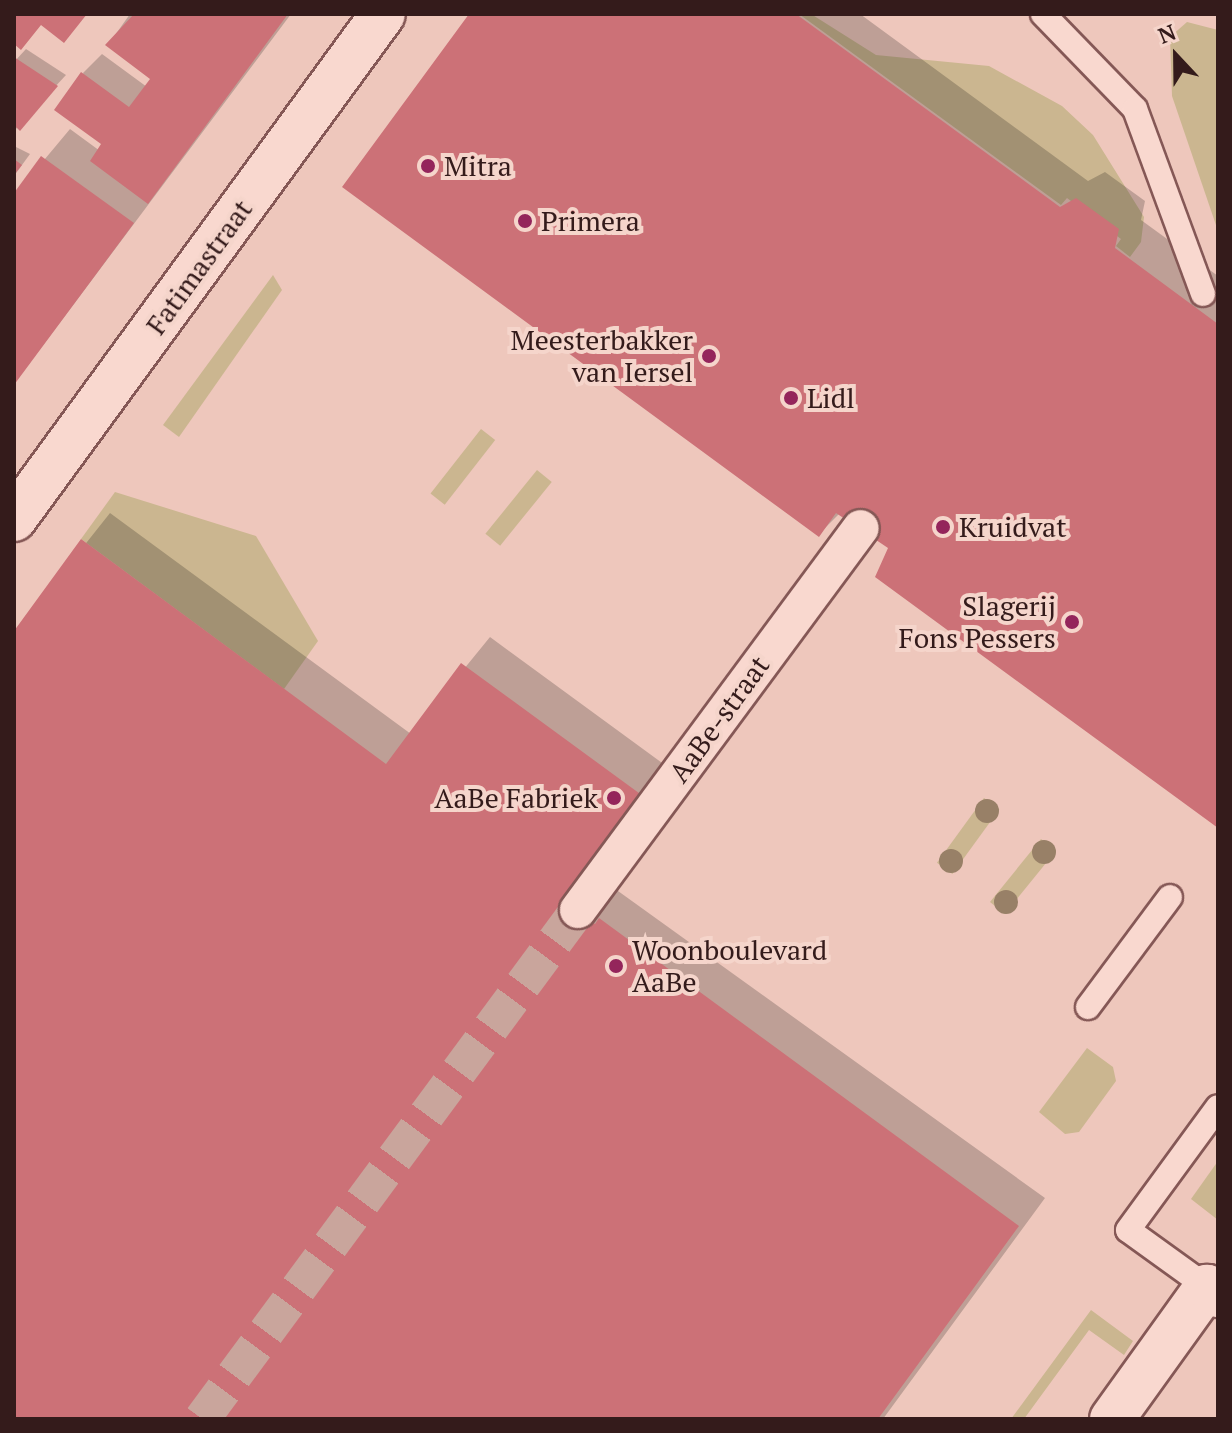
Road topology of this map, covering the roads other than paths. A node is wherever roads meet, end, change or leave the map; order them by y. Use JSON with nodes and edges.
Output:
{"nodes":[{"id":1,"x":383,"y":14,"type":"edge"},
{"id":2,"x":1033,"y":14,"type":"edge"},
{"id":3,"x":1043,"y":14,"type":"edge"},
{"id":4,"x":1203,"y":294,"type":"dead end"},
{"id":5,"x":14,"y":519,"type":"edge"},
{"id":6,"x":861,"y":528,"type":"dead end"},
{"id":7,"x":1170,"y":897,"type":"dead end"},
{"id":8,"x":578,"y":910,"type":"tunnel mouth"},
{"id":9,"x":1088,"y":1007,"type":"dead end"},
{"id":10,"x":1218,"y":1107,"type":"edge"},
{"id":11,"x":1214,"y":1285,"type":"edge"},
{"id":12,"x":1112,"y":1419,"type":"edge"}],
"edges":[{"from":1,"to":5,"type":"street","name":"Fatimastraat"},
{"from":2,"to":3,"type":"lane"},
{"from":3,"to":4,"type":"lane"},
{"from":6,"to":8,"type":"street","name":"AaBe-straat"},
{"from":7,"to":9,"type":"lane"},
{"from":10,"to":11,"type":"lane"},
{"from":11,"to":12,"type":"street"}]}
